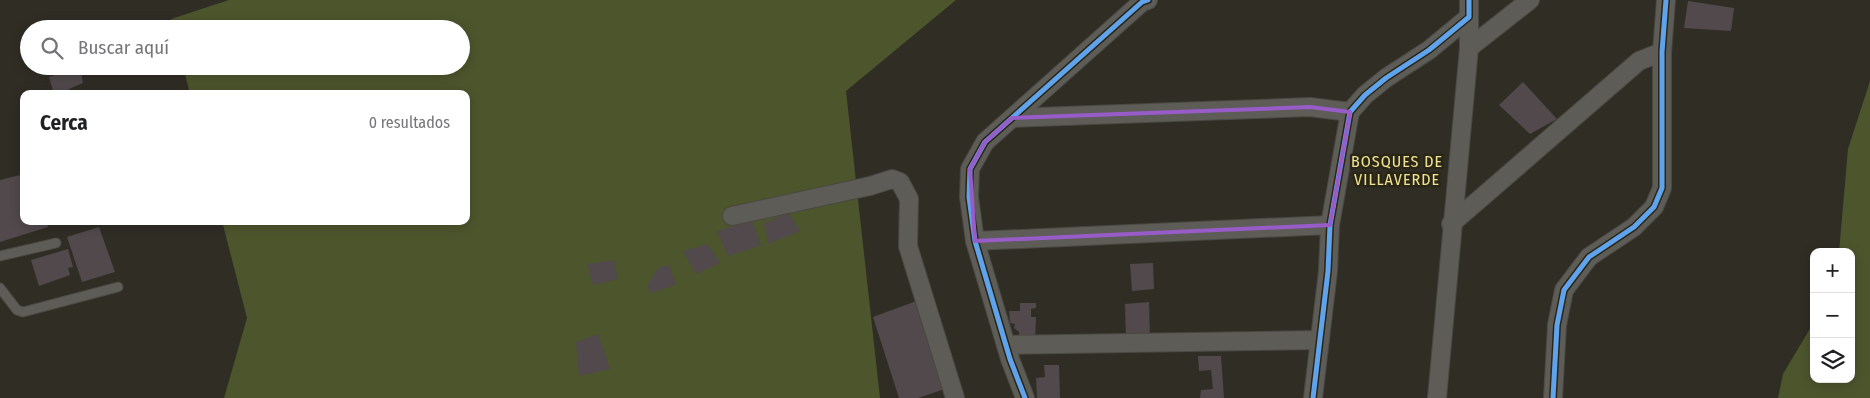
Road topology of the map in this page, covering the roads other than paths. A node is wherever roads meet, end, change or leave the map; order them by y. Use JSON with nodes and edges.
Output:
{"nodes":[{"id":1,"x":1148,"y":0,"type":"edge"},
{"id":2,"x":1530,"y":0,"type":"edge"},
{"id":3,"x":1666,"y":0,"type":"edge"},
{"id":4,"x":1469,"y":8,"type":"edge"},
{"id":5,"x":1469,"y":48,"type":"junction"},
{"id":6,"x":1662,"y":52,"type":"junction"},
{"id":7,"x":1350,"y":112,"type":"junction"},
{"id":8,"x":1012,"y":118,"type":"junction"},
{"id":9,"x":732,"y":216,"type":"dead end"},
{"id":10,"x":1330,"y":224,"type":"junction"},
{"id":11,"x":1451,"y":224,"type":"junction"},
{"id":12,"x":975,"y":241,"type":"junction"},
{"id":13,"x":56,"y":243,"type":"dead end"},
{"id":14,"x":0,"y":256,"type":"edge"},
{"id":15,"x":118,"y":287,"type":"dead end"},
{"id":16,"x":0,"y":288,"type":"edge"},
{"id":17,"x":1320,"y":340,"type":"junction"},
{"id":18,"x":1006,"y":345,"type":"junction"},
{"id":19,"x":955,"y":398,"type":"edge"},
{"id":20,"x":1025,"y":398,"type":"edge"},
{"id":21,"x":1314,"y":398,"type":"edge"},
{"id":22,"x":1437,"y":398,"type":"edge"},
{"id":23,"x":1553,"y":398,"type":"edge"}],
"edges":[{"from":1,"to":8,"type":"street"},
{"from":2,"to":5,"type":"street"},
{"from":3,"to":6,"type":"street"},
{"from":4,"to":5,"type":"street"},
{"from":4,"to":7,"type":"street"},
{"from":5,"to":11,"type":"street"},
{"from":6,"to":11,"type":"street"},
{"from":6,"to":23,"type":"street"},
{"from":7,"to":8,"type":"street"},
{"from":7,"to":10,"type":"street"},
{"from":8,"to":12,"type":"street"},
{"from":9,"to":19,"type":"street"},
{"from":10,"to":12,"type":"street"},
{"from":10,"to":17,"type":"street"},
{"from":11,"to":22,"type":"street"},
{"from":12,"to":18,"type":"street"},
{"from":13,"to":14,"type":"lane"},
{"from":15,"to":16,"type":"lane"},
{"from":17,"to":18,"type":"street"},
{"from":17,"to":21,"type":"street"},
{"from":18,"to":20,"type":"street"}]}
